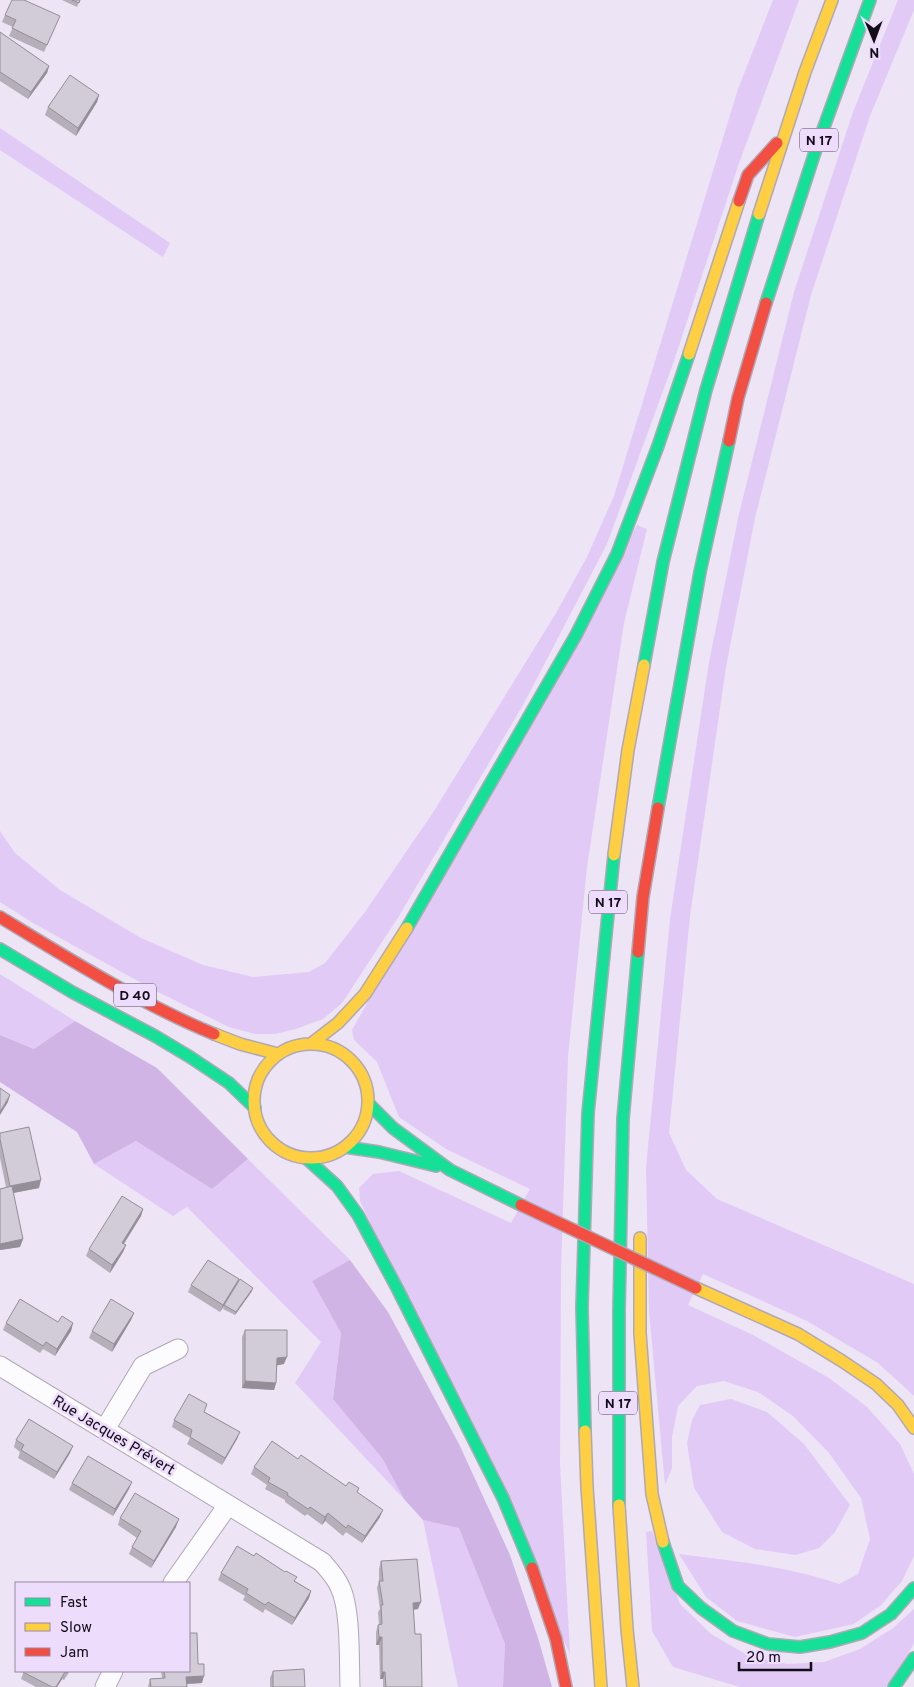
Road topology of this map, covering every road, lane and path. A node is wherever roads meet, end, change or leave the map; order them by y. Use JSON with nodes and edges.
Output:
{"nodes":[{"id":1,"x":832,"y":0,"type":"edge"},
{"id":2,"x":870,"y":0,"type":"edge"},
{"id":3,"x":783,"y":136,"type":"junction"},
{"id":4,"x":0,"y":918,"type":"edge"},
{"id":5,"x":0,"y":949,"type":"edge"},
{"id":6,"x":312,"y":1043,"type":"junction"},
{"id":7,"x":278,"y":1054,"type":"junction"},
{"id":8,"x":369,"y":1104,"type":"junction"},
{"id":9,"x":255,"y":1108,"type":"junction"},
{"id":10,"x":623,"y":1119,"type":"junction"},
{"id":11,"x":345,"y":1147,"type":"junction"},
{"id":12,"x":634,"y":1156,"type":"dead end"},
{"id":13,"x":306,"y":1158,"type":"junction"},
{"id":14,"x":450,"y":1170,"type":"junction"},
{"id":15,"x":640,"y":1224,"type":"dead end"},
{"id":16,"x":178,"y":1348,"type":"dead end"},
{"id":17,"x":0,"y":1366,"type":"edge"},
{"id":18,"x":914,"y":1428,"type":"edge"},
{"id":19,"x":105,"y":1430,"type":"junction"},
{"id":20,"x":228,"y":1505,"type":"junction"},
{"id":21,"x":174,"y":1582,"type":"edge"},
{"id":22,"x":914,"y":1588,"type":"edge"},
{"id":23,"x":914,"y":1658,"type":"edge"},
{"id":24,"x":112,"y":1672,"type":"edge"},
{"id":25,"x":105,"y":1687,"type":"edge"},
{"id":26,"x":350,"y":1687,"type":"edge"},
{"id":27,"x":566,"y":1687,"type":"edge"},
{"id":28,"x":602,"y":1687,"type":"edge"},
{"id":29,"x":633,"y":1687,"type":"edge"},
{"id":30,"x":894,"y":1687,"type":"edge"}],
"edges":[{"from":1,"to":3,"type":"main road","number":"N 17"},
{"from":2,"to":10,"type":"main road","number":"N 17"},
{"from":3,"to":6,"type":"main road"},
{"from":3,"to":28,"type":"main road","number":"N 17"},
{"from":4,"to":7,"type":"main road","number":"D 40"},
{"from":5,"to":9,"type":"main road","number":"D 40"},
{"from":6,"to":7,"type":"main road"},
{"from":6,"to":8,"type":"main road"},
{"from":7,"to":9,"type":"main road"},
{"from":8,"to":11,"type":"main road"},
{"from":8,"to":14,"type":"main road"},
{"from":9,"to":13,"type":"main road"},
{"from":10,"to":12,"type":"main road"},
{"from":10,"to":29,"type":"main road","number":"N 17"},
{"from":11,"to":13,"type":"main road"},
{"from":11,"to":14,"type":"main road"},
{"from":13,"to":27,"type":"main road"},
{"from":14,"to":18,"type":"main road","bridge":true},
{"from":15,"to":22,"type":"main road"},
{"from":16,"to":19,"type":"street"},
{"from":17,"to":19,"type":"street","name":"Rue Jacques Prévert"},
{"from":19,"to":20,"type":"street","name":"Rue Jacques Prévert"},
{"from":20,"to":21,"type":"street"},
{"from":20,"to":26,"type":"street","name":"Rue Jacques Prévert"},
{"from":23,"to":30,"type":"main road"},
{"from":24,"to":25,"type":"street"}]}
